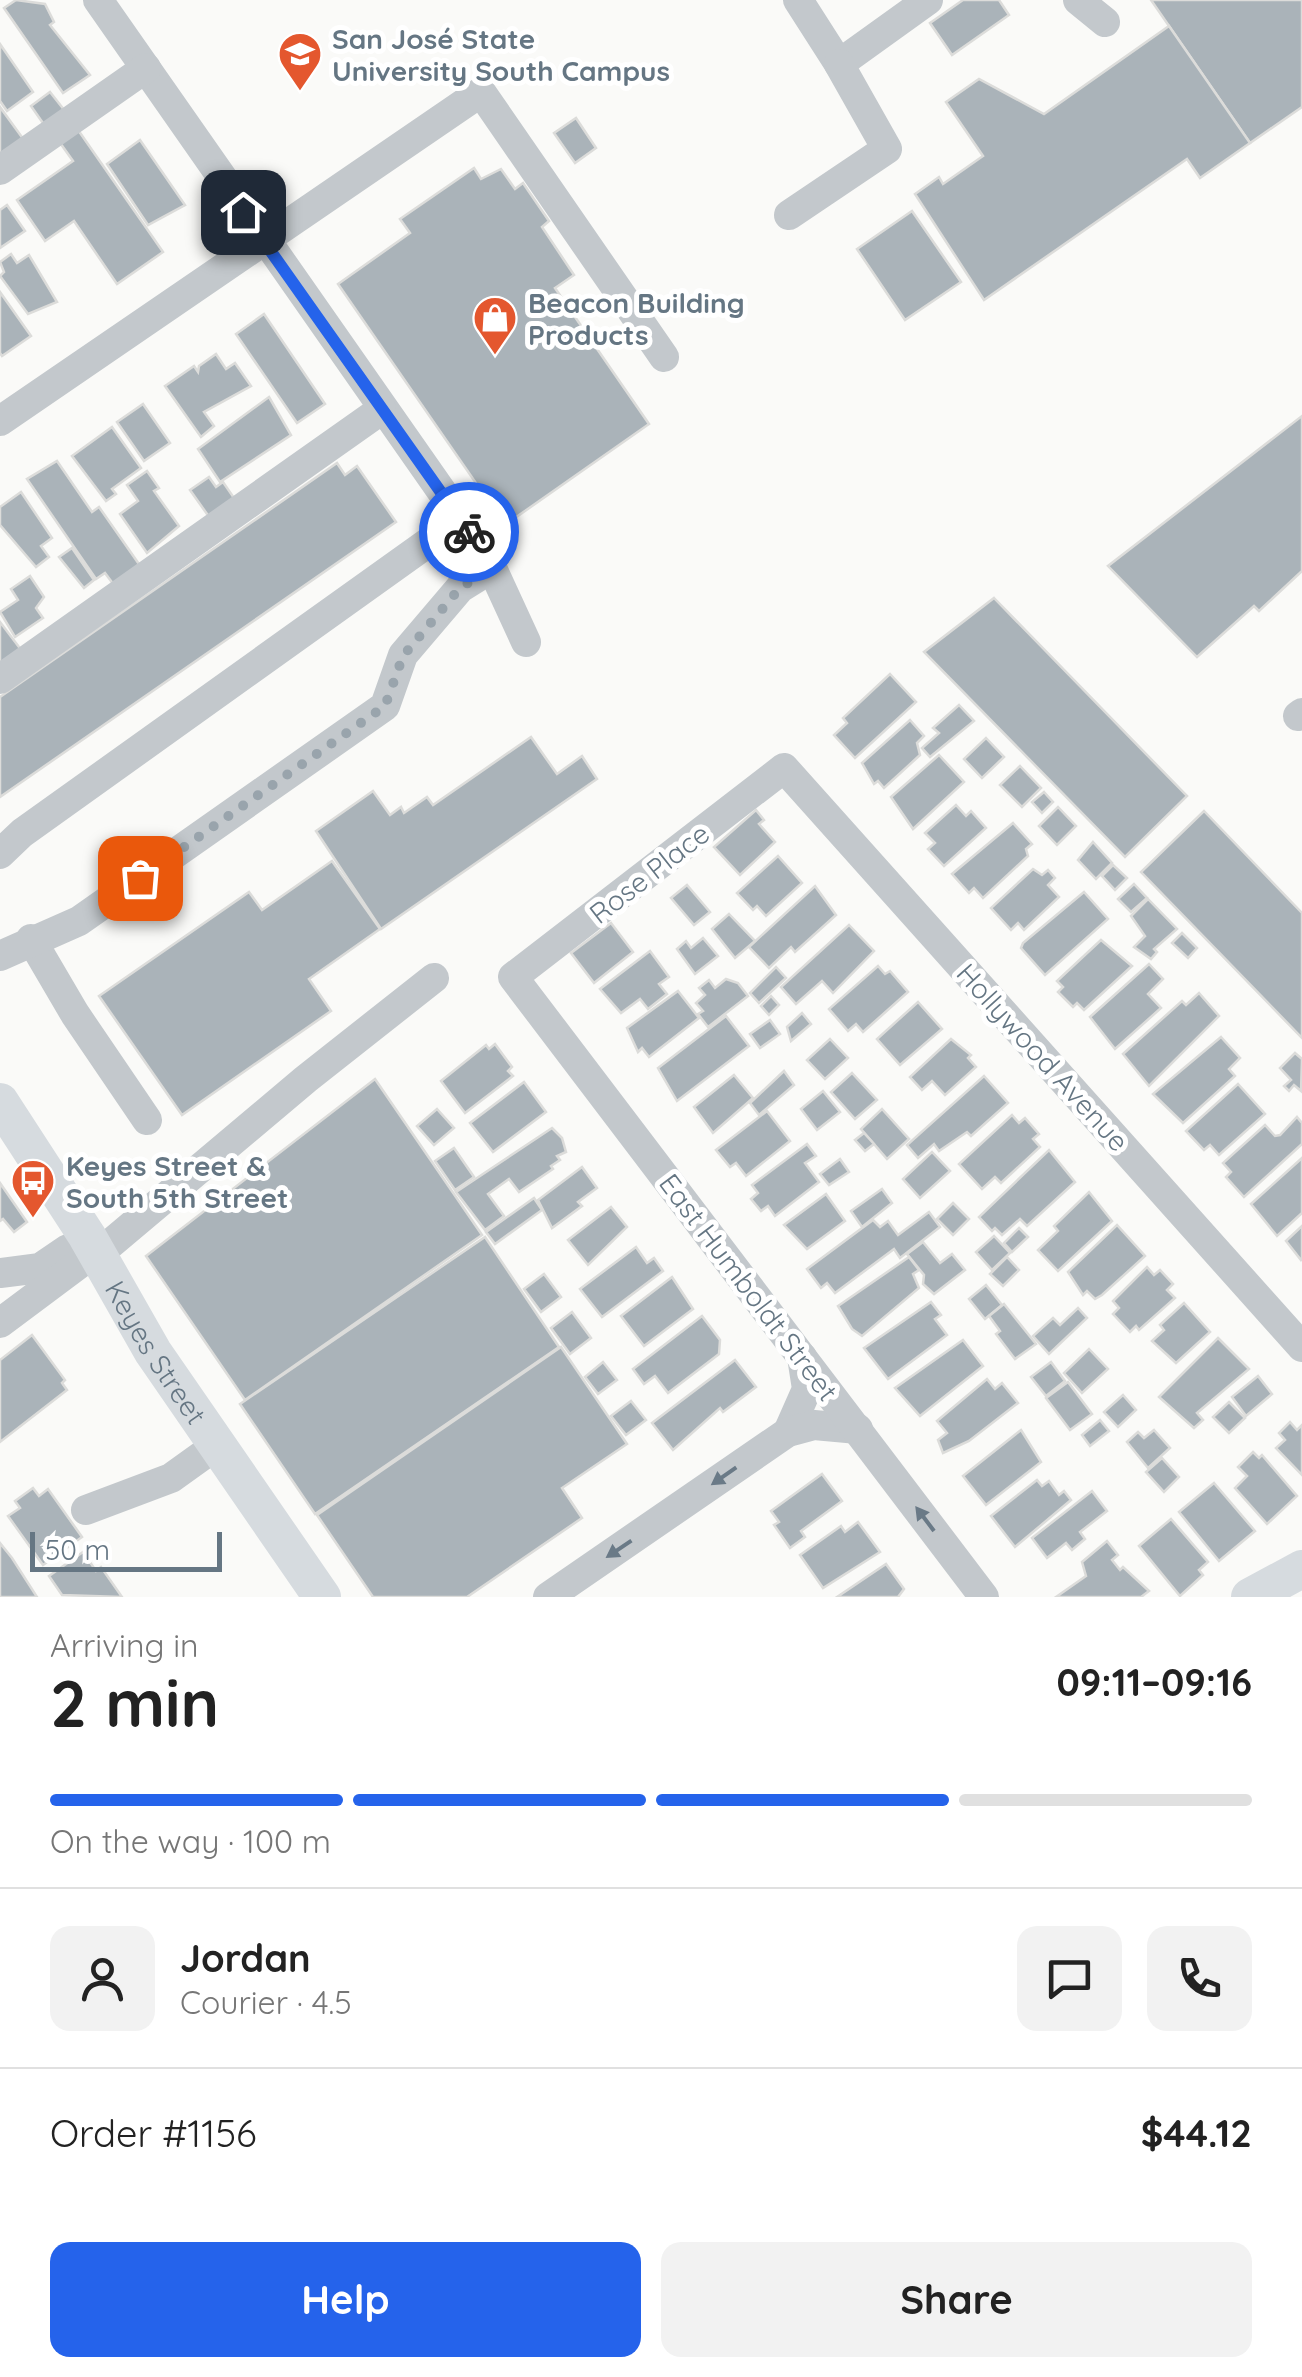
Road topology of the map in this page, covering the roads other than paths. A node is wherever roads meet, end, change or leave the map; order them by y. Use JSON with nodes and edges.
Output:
{"nodes":[{"id":1,"x":98,"y":0,"type":"edge"},
{"id":2,"x":798,"y":0,"type":"edge"},
{"id":3,"x":928,"y":0,"type":"edge"},
{"id":4,"x":1078,"y":0,"type":"edge"},
{"id":5,"x":1105,"y":22,"type":"dead end"},
{"id":6,"x":839,"y":64,"type":"junction"},
{"id":7,"x":146,"y":68,"type":"junction"},
{"id":8,"x":0,"y":170,"type":"edge"},
{"id":9,"x":790,"y":215,"type":"dead end"},
{"id":10,"x":263,"y":240,"type":"junction"},
{"id":11,"x":664,"y":357,"type":"dead end"},
{"id":12,"x":381,"y":410,"type":"junction"},
{"id":13,"x":0,"y":421,"type":"edge"},
{"id":14,"x":461,"y":518,"type":"junction"},
{"id":15,"x":492,"y":568,"type":"junction"},
{"id":16,"x":526,"y":642,"type":"dead end"},
{"id":17,"x":0,"y":679,"type":"edge"},
{"id":18,"x":784,"y":768,"type":"joint"},
{"id":19,"x":0,"y":854,"type":"edge"},
{"id":20,"x":31,"y":940,"type":"junction"},
{"id":21,"x":0,"y":956,"type":"edge"},
{"id":22,"x":513,"y":977,"type":"joint"},
{"id":23,"x":434,"y":978,"type":"dead end"},
{"id":24,"x":0,"y":1102,"type":"edge"},
{"id":25,"x":147,"y":1120,"type":"dead end"},
{"id":26,"x":93,"y":1248,"type":"junction"},
{"id":27,"x":0,"y":1273,"type":"edge"},
{"id":28,"x":0,"y":1324,"type":"edge"},
{"id":29,"x":1302,"y":1347,"type":"edge"},
{"id":30,"x":802,"y":1357,"type":"junction"},
{"id":31,"x":858,"y":1430,"type":"junction"},
{"id":32,"x":788,"y":1432,"type":"junction"},
{"id":33,"x":217,"y":1445,"type":"junction"},
{"id":34,"x":86,"y":1510,"type":"dead end"},
{"id":35,"x":1302,"y":1569,"type":"edge"},
{"id":36,"x":322,"y":1597,"type":"edge"},
{"id":37,"x":548,"y":1597,"type":"edge"},
{"id":38,"x":984,"y":1597,"type":"edge"},
{"id":39,"x":1250,"y":1597,"type":"edge"},
{"id":40,"x":1278,"y":1597,"type":"edge"}],
"edges":[{"from":1,"to":7,"type":"street"},
{"from":2,"to":6,"type":"street"},
{"from":3,"to":6,"type":"street"},
{"from":4,"to":5,"type":"street"},
{"from":6,"to":9,"type":"street"},
{"from":7,"to":8,"type":"street"},
{"from":7,"to":10,"type":"street"},
{"from":10,"to":11,"type":"street"},
{"from":10,"to":12,"type":"street"},
{"from":10,"to":13,"type":"street"},
{"from":12,"to":14,"type":"street"},
{"from":12,"to":17,"type":"street"},
{"from":14,"to":15,"type":"street"},
{"from":14,"to":19,"type":"street"},
{"from":15,"to":16,"type":"street"},
{"from":15,"to":20,"type":"street"},
{"from":18,"to":22,"type":"street","name":"Rose Place"},
{"from":18,"to":29,"type":"street","name":"Hollywood Avenue"},
{"from":20,"to":21,"type":"street"},
{"from":20,"to":25,"type":"street"},
{"from":22,"to":30,"type":"street","name":"East Humboldt Street"},
{"from":23,"to":26,"type":"street"},
{"from":24,"to":26,"type":"main road","name":"Keyes Street"},
{"from":26,"to":27,"type":"street"},
{"from":26,"to":28,"type":"street"},
{"from":26,"to":33,"type":"main road","name":"Keyes Street"},
{"from":30,"to":31,"type":"street","name":"East Humboldt Street"},
{"from":30,"to":32,"type":"street"},
{"from":31,"to":32,"type":"street"},
{"from":38,"to":31,"type":"street","name":"East Humboldt Street","one_way":true},
{"from":32,"to":37,"type":"street","one_way":true},
{"from":33,"to":34,"type":"street"},
{"from":33,"to":36,"type":"main road","name":"Keyes Street"},
{"from":35,"to":39,"type":"main road"},
{"from":35,"to":40,"type":"main road"}]}
